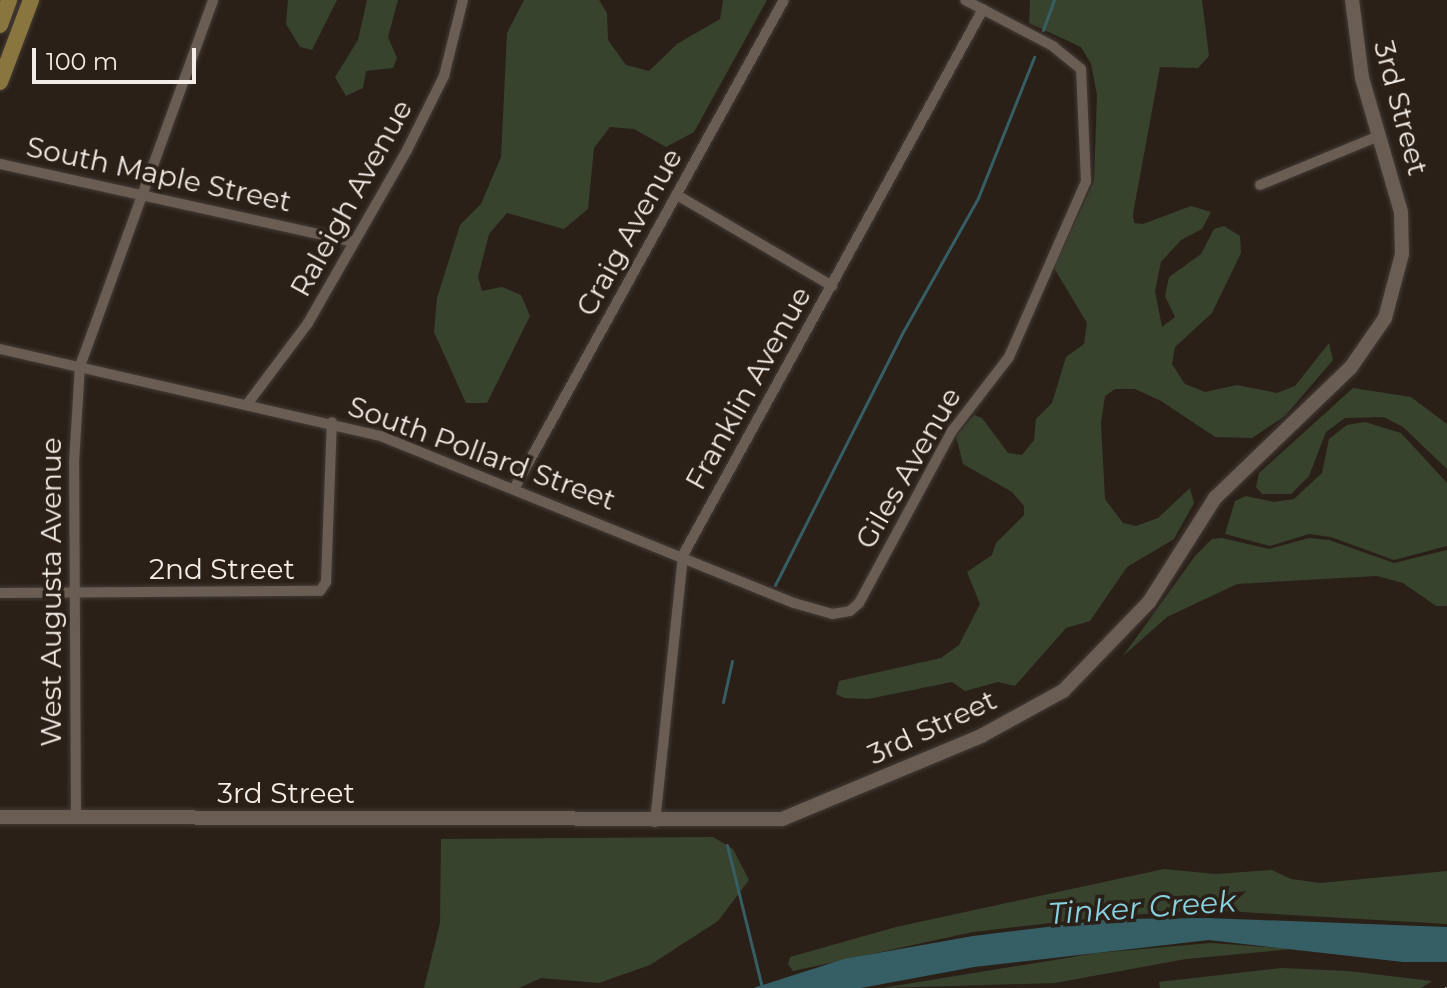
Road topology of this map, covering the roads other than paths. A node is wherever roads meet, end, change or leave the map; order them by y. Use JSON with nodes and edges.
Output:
{"nodes":[{"id":1,"x":9,"y":0,"type":"edge"},
{"id":2,"x":31,"y":0,"type":"edge"},
{"id":3,"x":213,"y":0,"type":"edge"},
{"id":4,"x":463,"y":0,"type":"edge"},
{"id":5,"x":784,"y":0,"type":"edge"},
{"id":6,"x":965,"y":0,"type":"edge"},
{"id":7,"x":1352,"y":0,"type":"edge"},
{"id":8,"x":983,"y":9,"type":"junction"},
{"id":9,"x":0,"y":25,"type":"edge"},
{"id":10,"x":0,"y":82,"type":"edge"},
{"id":11,"x":1379,"y":136,"type":"junction"},
{"id":12,"x":0,"y":164,"type":"edge"},
{"id":13,"x":1260,"y":185,"type":"dead end"},
{"id":14,"x":142,"y":194,"type":"junction"},
{"id":15,"x":677,"y":195,"type":"junction"},
{"id":16,"x":354,"y":242,"type":"junction"},
{"id":17,"x":832,"y":286,"type":"junction"},
{"id":18,"x":0,"y":349,"type":"edge"},
{"id":19,"x":80,"y":366,"type":"junction"},
{"id":20,"x":248,"y":403,"type":"junction"},
{"id":21,"x":332,"y":422,"type":"junction"},
{"id":22,"x":515,"y":487,"type":"junction"},
{"id":23,"x":683,"y":555,"type":"junction"},
{"id":24,"x":0,"y":593,"type":"edge"},
{"id":25,"x":75,"y":593,"type":"junction"},
{"id":26,"x":843,"y":613,"type":"joint"},
{"id":27,"x":0,"y":817,"type":"edge"},
{"id":28,"x":76,"y":818,"type":"junction"},
{"id":29,"x":655,"y":822,"type":"junction"}],
"edges":[{"from":1,"to":9,"type":"main road"},
{"from":2,"to":10,"type":"main road"},
{"from":3,"to":14,"type":"street","name":"West Augusta Avenue"},
{"from":4,"to":16,"type":"street","name":"Raleigh Avenue"},
{"from":5,"to":15,"type":"street","name":"Craig Avenue"},
{"from":6,"to":8,"type":"street"},
{"from":7,"to":11,"type":"street","name":"3rd Street"},
{"from":8,"to":17,"type":"street","name":"Franklin Avenue"},
{"from":8,"to":26,"type":"street","name":"Giles Avenue"},
{"from":11,"to":13,"type":"street"},
{"from":11,"to":29,"type":"street","name":"3rd Street"},
{"from":12,"to":14,"type":"street","name":"South Maple Street"},
{"from":14,"to":16,"type":"street","name":"South Maple Street"},
{"from":14,"to":19,"type":"street","name":"West Augusta Avenue"},
{"from":15,"to":17,"type":"street"},
{"from":15,"to":22,"type":"street","name":"Craig Avenue"},
{"from":16,"to":20,"type":"street","name":"Raleigh Avenue"},
{"from":17,"to":23,"type":"street","name":"Franklin Avenue"},
{"from":18,"to":19,"type":"street","name":"South Pollard Street"},
{"from":19,"to":20,"type":"street","name":"South Pollard Street"},
{"from":19,"to":25,"type":"street","name":"West Augusta Avenue"},
{"from":20,"to":21,"type":"street","name":"South Pollard Street"},
{"from":21,"to":22,"type":"street","name":"South Pollard Street"},
{"from":21,"to":25,"type":"street","name":"2nd Street"},
{"from":22,"to":23,"type":"street","name":"South Pollard Street"},
{"from":23,"to":26,"type":"street","name":"South Pollard Street"},
{"from":23,"to":29,"type":"street","name":"Franklin Avenue"},
{"from":24,"to":25,"type":"street","name":"2nd Street"},
{"from":25,"to":28,"type":"street","name":"West Augusta Avenue"},
{"from":27,"to":28,"type":"street","name":"3rd Street"},
{"from":28,"to":29,"type":"street","name":"3rd Street"}]}
